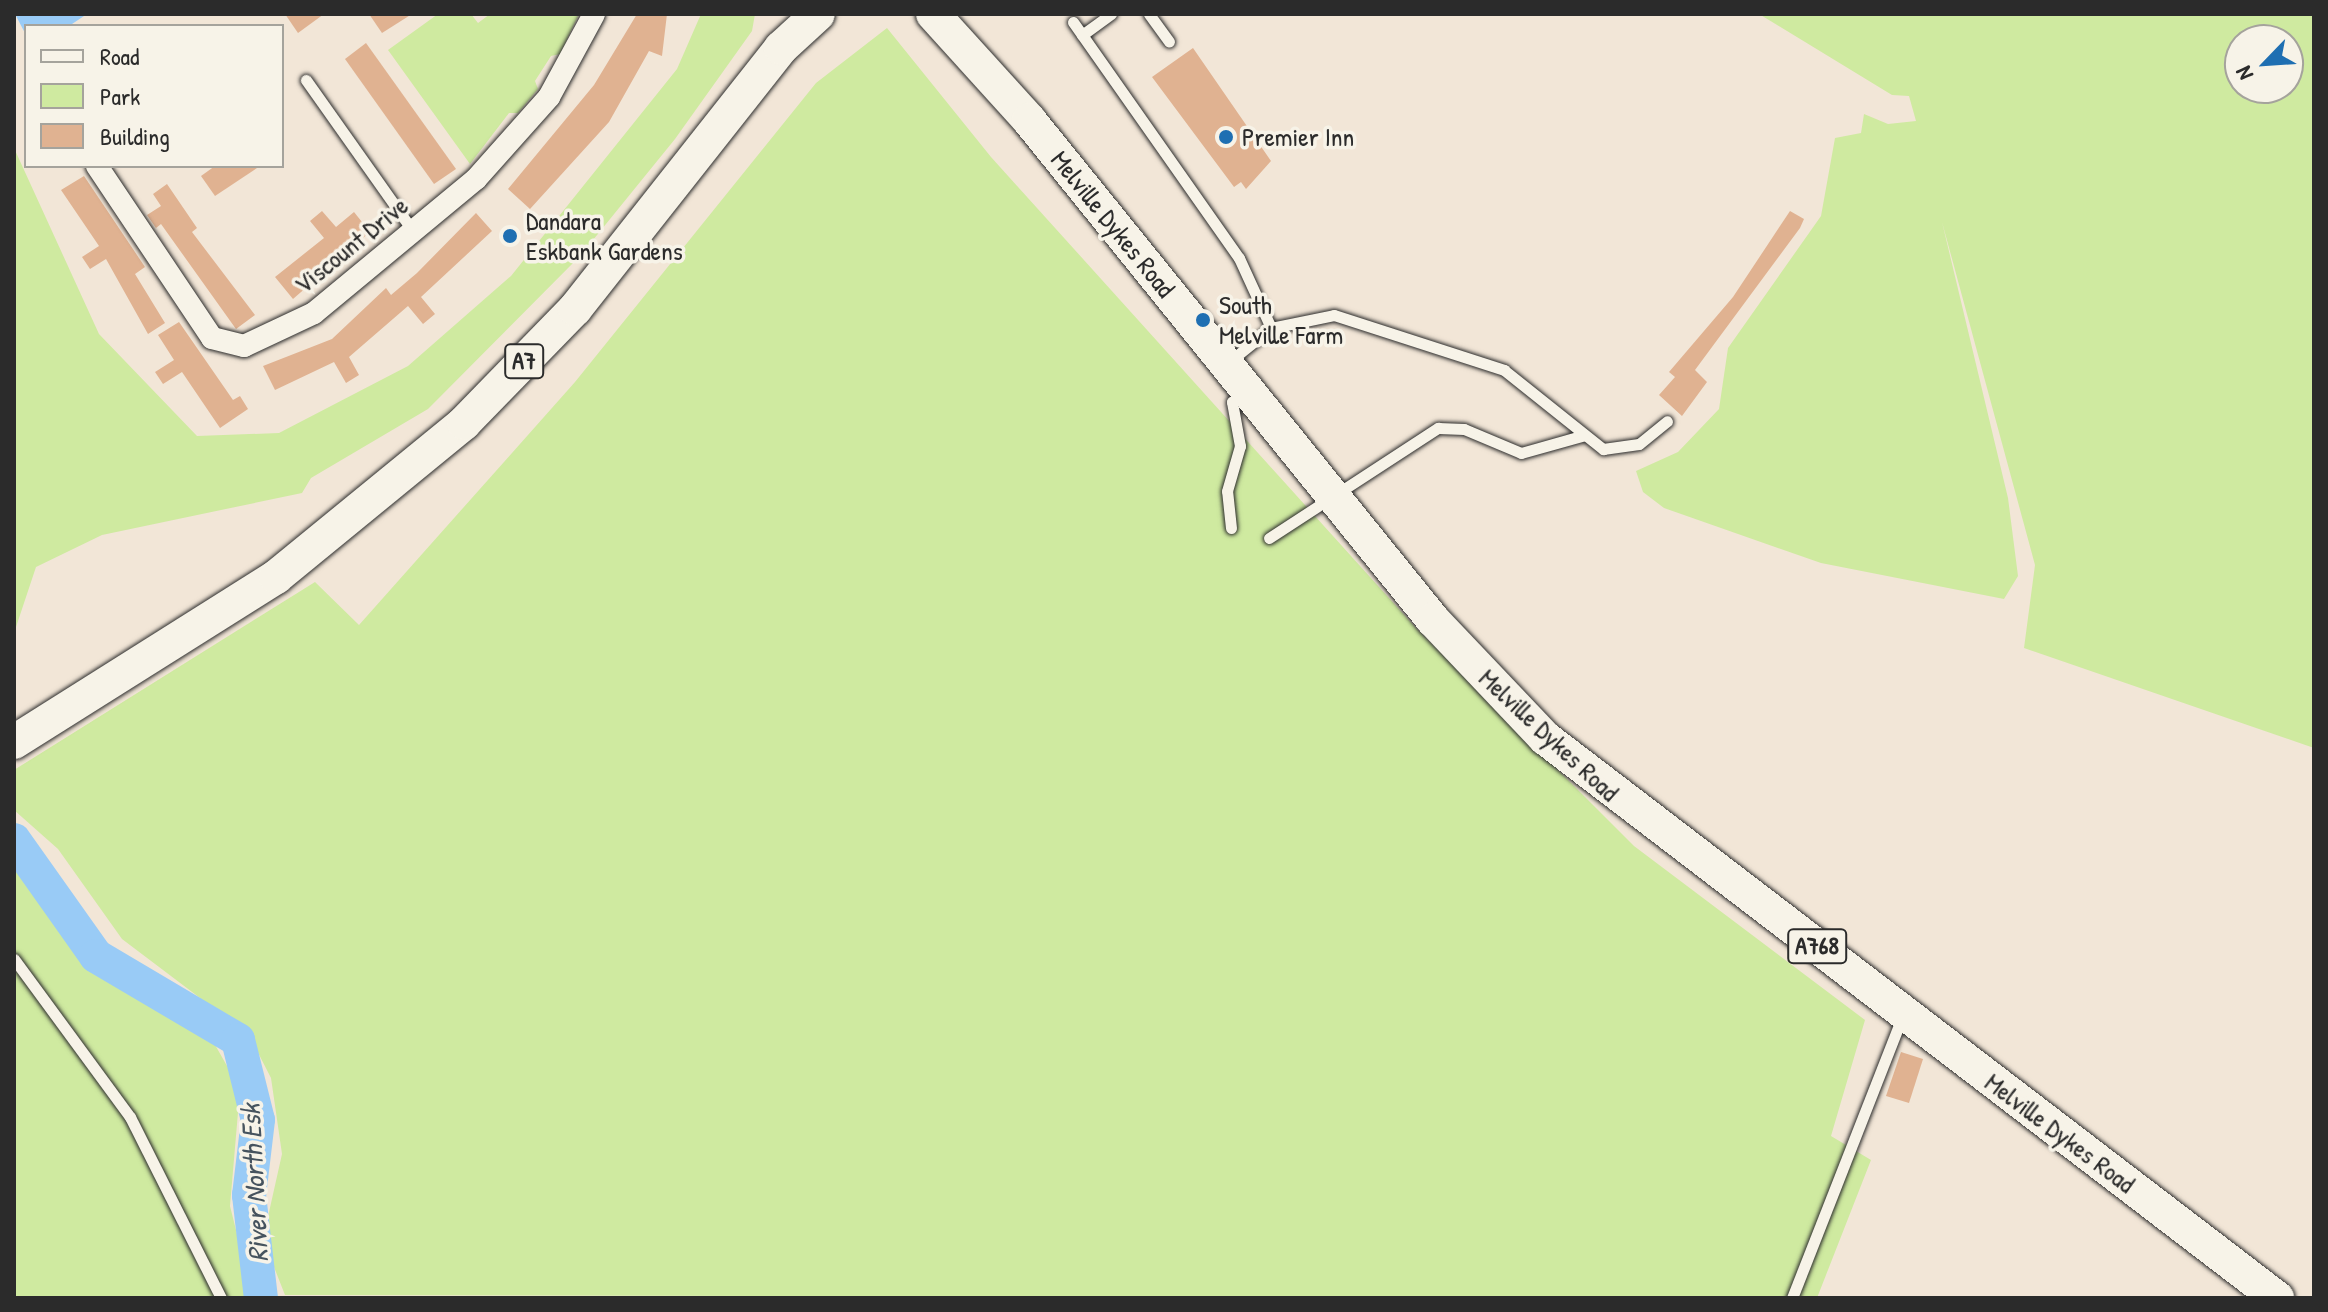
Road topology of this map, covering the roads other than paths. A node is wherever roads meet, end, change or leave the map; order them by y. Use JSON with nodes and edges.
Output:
{"nodes":[{"id":1,"x":594,"y":14,"type":"edge"},
{"id":2,"x":793,"y":14,"type":"edge"},
{"id":3,"x":818,"y":14,"type":"edge"},
{"id":4,"x":1111,"y":14,"type":"edge"},
{"id":5,"x":1149,"y":14,"type":"edge"},
{"id":6,"x":945,"y":20,"type":"edge"},
{"id":7,"x":1073,"y":22,"type":"dead end"},
{"id":8,"x":1082,"y":35,"type":"junction"},
{"id":9,"x":1169,"y":42,"type":"dead end"},
{"id":10,"x":781,"y":48,"type":"junction"},
{"id":11,"x":306,"y":80,"type":"dead end"},
{"id":12,"x":98,"y":168,"type":"edge"},
{"id":13,"x":413,"y":231,"type":"junction"},
{"id":14,"x":1271,"y":328,"type":"junction"},
{"id":15,"x":1226,"y":364,"type":"junction"},
{"id":16,"x":1248,"y":390,"type":"junction"},
{"id":17,"x":1667,"y":421,"type":"dead end"},
{"id":18,"x":1585,"y":435,"type":"junction"},
{"id":19,"x":1333,"y":495,"type":"junction"},
{"id":20,"x":1231,"y":528,"type":"dead end"},
{"id":21,"x":1269,"y":538,"type":"dead end"},
{"id":22,"x":14,"y":742,"type":"edge"},
{"id":23,"x":14,"y":959,"type":"edge"},
{"id":24,"x":1904,"y":1014,"type":"junction"},
{"id":25,"x":221,"y":1298,"type":"edge"},
{"id":26,"x":1792,"y":1298,"type":"edge"},
{"id":27,"x":2277,"y":1298,"type":"edge"}],
"edges":[{"from":1,"to":13,"type":"street","name":"Viscount Drive"},
{"from":2,"to":10,"type":"main road","number":"A7"},
{"from":3,"to":10,"type":"main road","number":"A7"},
{"from":4,"to":8,"type":"lane"},
{"from":5,"to":9,"type":"lane"},
{"from":6,"to":15,"type":"main road","name":"Melville Dykes Road","number":"A768"},
{"from":7,"to":8,"type":"lane"},
{"from":8,"to":14,"type":"lane"},
{"from":10,"to":22,"type":"main road","number":"A7"},
{"from":11,"to":13,"type":"lane"},
{"from":12,"to":13,"type":"street","name":"Viscount Drive"},
{"from":14,"to":15,"type":"lane"},
{"from":14,"to":18,"type":"lane"},
{"from":15,"to":16,"type":"main road","name":"Melville Dykes Road","number":"A768"},
{"from":16,"to":19,"type":"main road","name":"Melville Dykes Road","number":"A768"},
{"from":16,"to":20,"type":"lane"},
{"from":17,"to":18,"type":"lane"},
{"from":18,"to":19,"type":"lane"},
{"from":19,"to":21,"type":"lane"},
{"from":19,"to":24,"type":"main road","name":"Melville Dykes Road","number":"A768"},
{"from":23,"to":25,"type":"lane"},
{"from":24,"to":26,"type":"lane"},
{"from":24,"to":27,"type":"main road","name":"Melville Dykes Road","number":"A768"}]}
